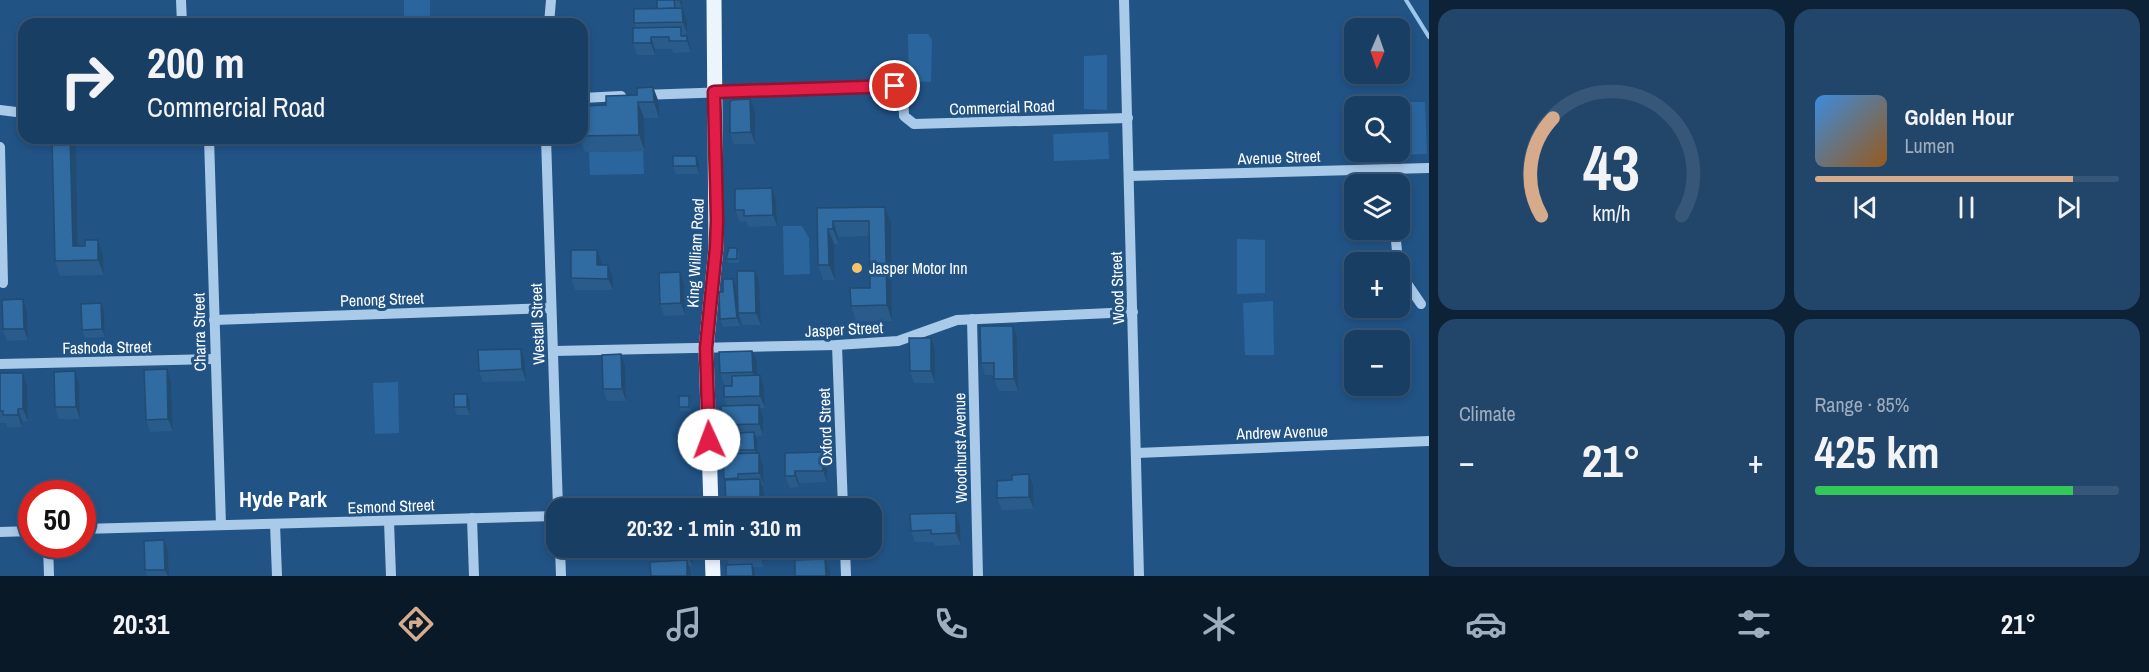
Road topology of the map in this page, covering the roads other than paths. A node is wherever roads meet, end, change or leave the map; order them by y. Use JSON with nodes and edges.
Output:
{"nodes":[{"id":1,"x":181,"y":0,"type":"edge"},
{"id":2,"x":551,"y":0,"type":"edge"},
{"id":3,"x":714,"y":0,"type":"edge"},
{"id":4,"x":1124,"y":0,"type":"edge"},
{"id":5,"x":182,"y":18,"type":"edge"},
{"id":6,"x":550,"y":18,"type":"edge"},
{"id":7,"x":714,"y":92,"type":"junction"},
{"id":8,"x":588,"y":98,"type":"edge"},
{"id":9,"x":0,"y":110,"type":"edge"},
{"id":10,"x":18,"y":112,"type":"edge"},
{"id":11,"x":1128,"y":118,"type":"junction"},
{"id":12,"x":209,"y":144,"type":"edge"},
{"id":13,"x":546,"y":144,"type":"edge"},
{"id":14,"x":0,"y":147,"type":"edge"},
{"id":15,"x":1429,"y":168,"type":"edge"},
{"id":16,"x":1392,"y":169,"type":"junction"},
{"id":17,"x":1392,"y":174,"type":"edge"},
{"id":18,"x":1129,"y":176,"type":"junction"},
{"id":19,"x":3,"y":283,"type":"dead end"},
{"id":20,"x":1410,"y":288,"type":"edge"},
{"id":21,"x":1421,"y":304,"type":"dead end"},
{"id":22,"x":551,"y":309,"type":"junction"},
{"id":23,"x":1132,"y":312,"type":"junction"},
{"id":24,"x":972,"y":319,"type":"junction"},
{"id":25,"x":214,"y":320,"type":"junction"},
{"id":26,"x":837,"y":345,"type":"junction"},
{"id":27,"x":706,"y":348,"type":"junction"},
{"id":28,"x":554,"y":351,"type":"junction"},
{"id":29,"x":215,"y":359,"type":"junction"},
{"id":30,"x":0,"y":364,"type":"edge"},
{"id":31,"x":1429,"y":441,"type":"edge"},
{"id":32,"x":1137,"y":453,"type":"junction"},
{"id":33,"x":558,"y":498,"type":"edge"},
{"id":34,"x":711,"y":498,"type":"edge"},
{"id":35,"x":843,"y":498,"type":"edge"},
{"id":36,"x":546,"y":516,"type":"edge"},
{"id":37,"x":472,"y":518,"type":"junction"},
{"id":38,"x":389,"y":521,"type":"junction"},
{"id":39,"x":275,"y":524,"type":"junction"},
{"id":40,"x":221,"y":525,"type":"junction"},
{"id":41,"x":96,"y":529,"type":"edge"},
{"id":42,"x":18,"y":531,"type":"edge"},
{"id":43,"x":0,"y":532,"type":"edge"},
{"id":44,"x":49,"y":558,"type":"edge"},
{"id":45,"x":560,"y":558,"type":"edge"},
{"id":46,"x":712,"y":558,"type":"edge"},
{"id":47,"x":845,"y":558,"type":"edge"},
{"id":48,"x":50,"y":576,"type":"edge"},
{"id":49,"x":277,"y":576,"type":"edge"},
{"id":50,"x":391,"y":576,"type":"edge"},
{"id":51,"x":474,"y":576,"type":"edge"},
{"id":52,"x":561,"y":576,"type":"edge"},
{"id":53,"x":713,"y":576,"type":"edge"},
{"id":54,"x":846,"y":576,"type":"edge"},
{"id":55,"x":978,"y":576,"type":"edge"},
{"id":56,"x":1139,"y":576,"type":"edge"}],
"edges":[{"from":1,"to":5,"type":"street"},
{"from":2,"to":6,"type":"street"},
{"from":3,"to":7,"type":"main road","name":"King William Road"},
{"from":4,"to":11,"type":"street","name":"Wood Street"},
{"from":7,"to":8,"type":"street","name":"Commercial Road"},
{"from":7,"to":11,"type":"street","name":"Commercial Road"},
{"from":7,"to":27,"type":"main road","name":"King William Road"},
{"from":9,"to":10,"type":"street"},
{"from":11,"to":18,"type":"street","name":"Wood Street"},
{"from":12,"to":25,"type":"street","name":"Charra Street"},
{"from":13,"to":22,"type":"street","name":"Westall Street"},
{"from":14,"to":19,"type":"street"},
{"from":15,"to":16,"type":"street","name":"Avenue Street"},
{"from":16,"to":17,"type":"street"},
{"from":16,"to":18,"type":"street","name":"Avenue Street"},
{"from":18,"to":23,"type":"street","name":"Wood Street"},
{"from":20,"to":21,"type":"street"},
{"from":22,"to":25,"type":"street","name":"Penong Street"},
{"from":22,"to":28,"type":"street","name":"Westall Street"},
{"from":23,"to":24,"type":"street","name":"Jasper Street"},
{"from":23,"to":32,"type":"street","name":"Wood Street"},
{"from":24,"to":26,"type":"street","name":"Jasper Street"},
{"from":24,"to":55,"type":"street","name":"Woodhurst Avenue"},
{"from":25,"to":29,"type":"street","name":"Charra Street"},
{"from":26,"to":27,"type":"street","name":"Jasper Street"},
{"from":26,"to":35,"type":"street","name":"Oxford Street"},
{"from":27,"to":28,"type":"street","name":"Jasper Street"},
{"from":27,"to":34,"type":"main road","name":"King William Road"},
{"from":28,"to":33,"type":"street","name":"Westall Street"},
{"from":29,"to":30,"type":"street","name":"Fashoda Street"},
{"from":29,"to":40,"type":"street","name":"Charra Street"},
{"from":31,"to":32,"type":"street","name":"Andrew Avenue"},
{"from":32,"to":56,"type":"street","name":"Wood Street"},
{"from":36,"to":37,"type":"street","name":"Esmond Street"},
{"from":37,"to":38,"type":"street","name":"Esmond Street"},
{"from":37,"to":51,"type":"street"},
{"from":38,"to":39,"type":"street","name":"Esmond Street"},
{"from":38,"to":50,"type":"street"},
{"from":39,"to":40,"type":"street","name":"Esmond Street"},
{"from":39,"to":49,"type":"street"},
{"from":40,"to":41,"type":"street","name":"Esmond Street"},
{"from":42,"to":43,"type":"street"},
{"from":44,"to":48,"type":"street"},
{"from":45,"to":52,"type":"street"},
{"from":46,"to":53,"type":"main road"},
{"from":47,"to":54,"type":"street"}]}
